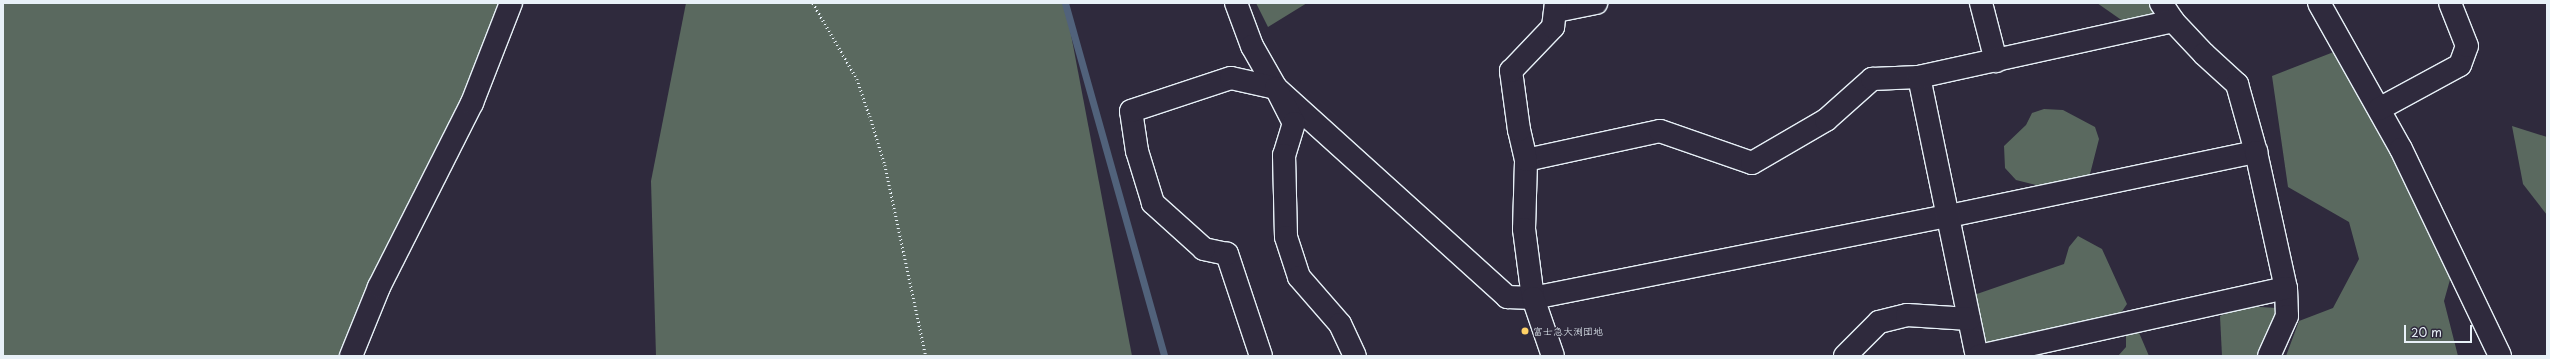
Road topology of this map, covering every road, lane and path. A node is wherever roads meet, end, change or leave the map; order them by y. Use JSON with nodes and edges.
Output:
{"nodes":[{"id":1,"x":511,"y":3,"type":"edge"},
{"id":2,"x":814,"y":3,"type":"edge"},
{"id":3,"x":1236,"y":3,"type":"edge"},
{"id":4,"x":1596,"y":3,"type":"edge"},
{"id":5,"x":1981,"y":3,"type":"edge"},
{"id":6,"x":2161,"y":3,"type":"edge"},
{"id":7,"x":2319,"y":3,"type":"edge"},
{"id":8,"x":2450,"y":3,"type":"edge"},
{"id":9,"x":1556,"y":7,"type":"edge"},
{"id":10,"x":2173,"y":21,"type":"junction"},
{"id":11,"x":1996,"y":61,"type":"junction"},
{"id":12,"x":1919,"y":77,"type":"junction"},
{"id":13,"x":1276,"y":88,"type":"junction"},
{"id":14,"x":2379,"y":109,"type":"junction"},
{"id":15,"x":2256,"y":152,"type":"junction"},
{"id":16,"x":1526,"y":160,"type":"junction"},
{"id":17,"x":1949,"y":216,"type":"junction"},
{"id":18,"x":2286,"y":288,"type":"junction"},
{"id":19,"x":1534,"y":298,"type":"junction"},
{"id":20,"x":1969,"y":319,"type":"junction"},
{"id":21,"x":351,"y":356,"type":"edge"},
{"id":22,"x":926,"y":356,"type":"edge"},
{"id":23,"x":1261,"y":356,"type":"edge"},
{"id":24,"x":1355,"y":356,"type":"edge"},
{"id":25,"x":1553,"y":356,"type":"edge"},
{"id":26,"x":1844,"y":356,"type":"edge"},
{"id":27,"x":1978,"y":356,"type":"edge"},
{"id":28,"x":2269,"y":356,"type":"edge"},
{"id":29,"x":2500,"y":356,"type":"edge"}],
"edges":[{"from":1,"to":21,"type":"street"},
{"from":2,"to":22,"type":"path"},
{"from":3,"to":13,"type":"street"},
{"from":4,"to":9,"type":"street"},
{"from":5,"to":11,"type":"street"},
{"from":6,"to":10,"type":"street"},
{"from":7,"to":14,"type":"street"},
{"from":8,"to":14,"type":"street"},
{"from":9,"to":16,"type":"street"},
{"from":10,"to":11,"type":"street"},
{"from":10,"to":15,"type":"street"},
{"from":11,"to":12,"type":"street"},
{"from":12,"to":16,"type":"street"},
{"from":12,"to":17,"type":"street"},
{"from":13,"to":19,"type":"street"},
{"from":13,"to":23,"type":"street"},
{"from":13,"to":24,"type":"street"},
{"from":14,"to":29,"type":"street"},
{"from":15,"to":17,"type":"street"},
{"from":15,"to":18,"type":"street"},
{"from":16,"to":19,"type":"street"},
{"from":17,"to":19,"type":"street"},
{"from":17,"to":20,"type":"street"},
{"from":18,"to":27,"type":"street"},
{"from":18,"to":28,"type":"street"},
{"from":19,"to":25,"type":"street"},
{"from":20,"to":26,"type":"street"},
{"from":20,"to":27,"type":"street"}]}
